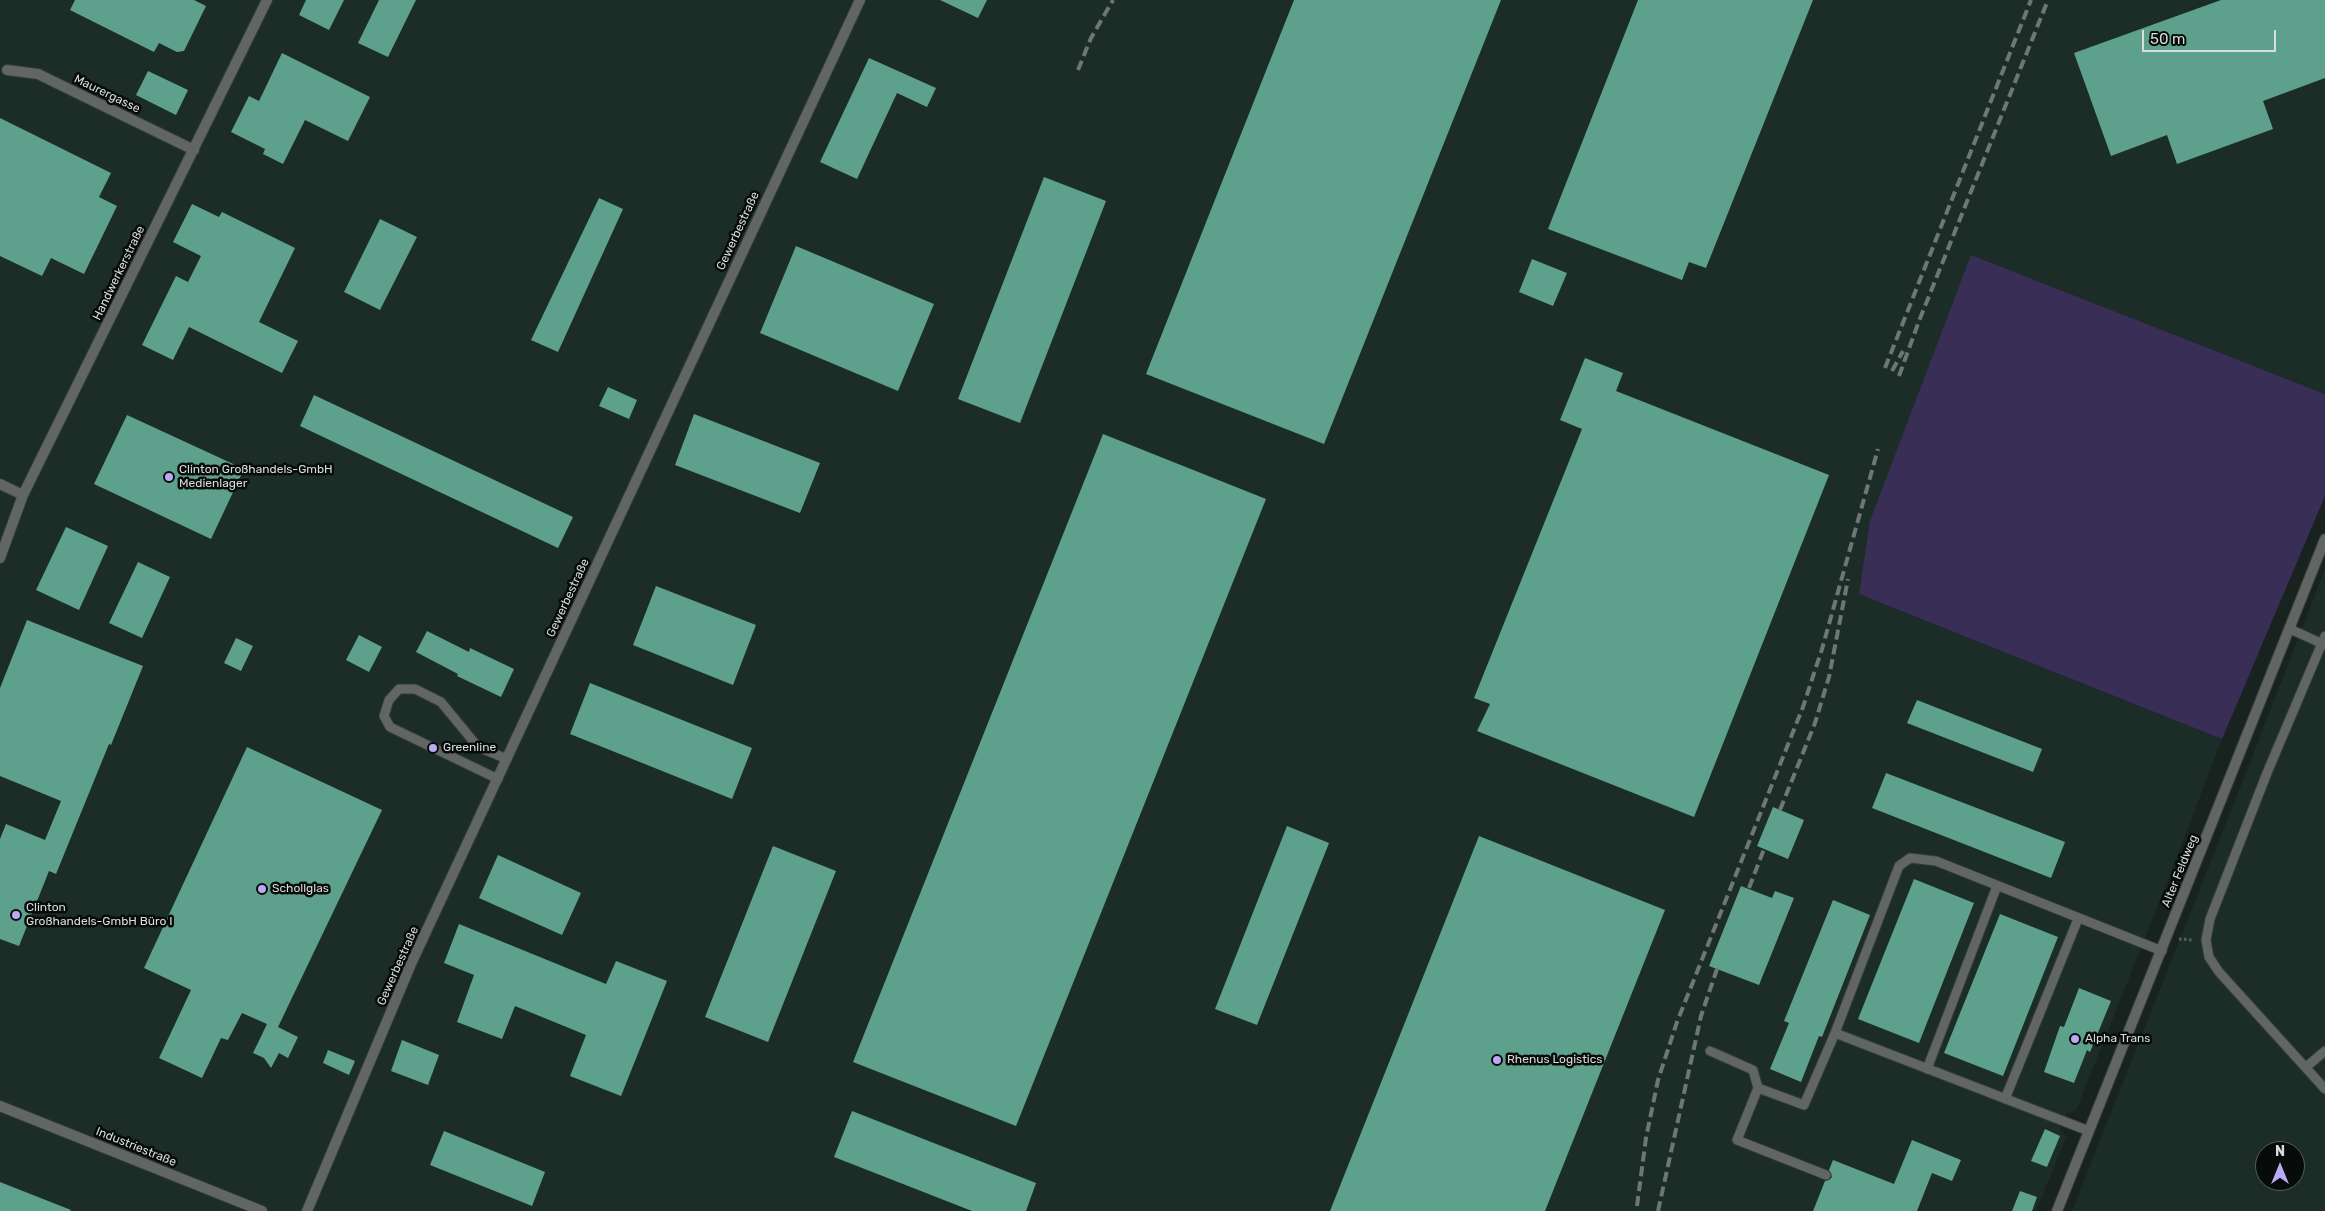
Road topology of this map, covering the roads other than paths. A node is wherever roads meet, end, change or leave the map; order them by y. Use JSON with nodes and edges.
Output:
{"nodes":[{"id":1,"x":267,"y":0,"type":"edge"},
{"id":2,"x":857,"y":1,"type":"edge"},
{"id":3,"x":7,"y":70,"type":"dead end"},
{"id":4,"x":194,"y":150,"type":"junction"},
{"id":5,"x":0,"y":484,"type":"edge"},
{"id":6,"x":23,"y":495,"type":"junction"},
{"id":7,"x":2325,"y":539,"type":"edge"},
{"id":8,"x":0,"y":558,"type":"edge"},
{"id":9,"x":2290,"y":629,"type":"junction"},
{"id":10,"x":2324,"y":641,"type":"edge"},
{"id":11,"x":507,"y":759,"type":"junction"},
{"id":12,"x":498,"y":779,"type":"junction"},
{"id":13,"x":1997,"y":886,"type":"junction"},
{"id":14,"x":2078,"y":919,"type":"junction"},
{"id":15,"x":2162,"y":951,"type":"junction"},
{"id":16,"x":1835,"y":1033,"type":"junction"},
{"id":17,"x":1710,"y":1051,"type":"dead end"},
{"id":18,"x":2325,"y":1051,"type":"edge"},
{"id":19,"x":2306,"y":1067,"type":"junction"},
{"id":20,"x":1927,"y":1069,"type":"junction"},
{"id":21,"x":1758,"y":1088,"type":"junction"},
{"id":22,"x":2325,"y":1089,"type":"edge"},
{"id":23,"x":2005,"y":1099,"type":"junction"},
{"id":24,"x":0,"y":1106,"type":"edge"},
{"id":25,"x":2089,"y":1131,"type":"junction"},
{"id":26,"x":1826,"y":1175,"type":"dead end"},
{"id":27,"x":262,"y":1211,"type":"edge"},
{"id":28,"x":307,"y":1211,"type":"edge"},
{"id":29,"x":2058,"y":1211,"type":"edge"}],
"edges":[{"from":1,"to":4,"type":"street","name":"Handwerkerstraße"},
{"from":2,"to":11,"type":"street","name":"Gewerbestraße"},
{"from":3,"to":4,"type":"street","name":"Maurergasse"},
{"from":4,"to":6,"type":"street","name":"Handwerkerstraße"},
{"from":5,"to":6,"type":"street"},
{"from":6,"to":8,"type":"street","name":"Handwerkerstraße"},
{"from":7,"to":9,"type":"street","name":"Alter Feldweg"},
{"from":9,"to":10,"type":"lane"},
{"from":9,"to":15,"type":"street","name":"Alter Feldweg"},
{"from":10,"to":19,"type":"lane"},
{"from":11,"to":12,"type":"street","name":"Gewerbestraße"},
{"from":11,"to":12,"type":"lane"},
{"from":12,"to":28,"type":"street","name":"Gewerbestraße"},
{"from":13,"to":14,"type":"lane"},
{"from":13,"to":16,"type":"lane"},
{"from":13,"to":20,"type":"lane"},
{"from":14,"to":15,"type":"lane"},
{"from":14,"to":23,"type":"lane"},
{"from":15,"to":25,"type":"street","name":"Alter Feldweg"},
{"from":16,"to":20,"type":"lane"},
{"from":16,"to":21,"type":"lane"},
{"from":17,"to":21,"type":"lane"},
{"from":18,"to":19,"type":"lane"},
{"from":19,"to":22,"type":"lane"},
{"from":20,"to":23,"type":"lane"},
{"from":21,"to":26,"type":"lane"},
{"from":23,"to":25,"type":"lane"},
{"from":24,"to":27,"type":"street","name":"Industriestraße"},
{"from":25,"to":29,"type":"street","name":"Alter Feldweg"}]}
